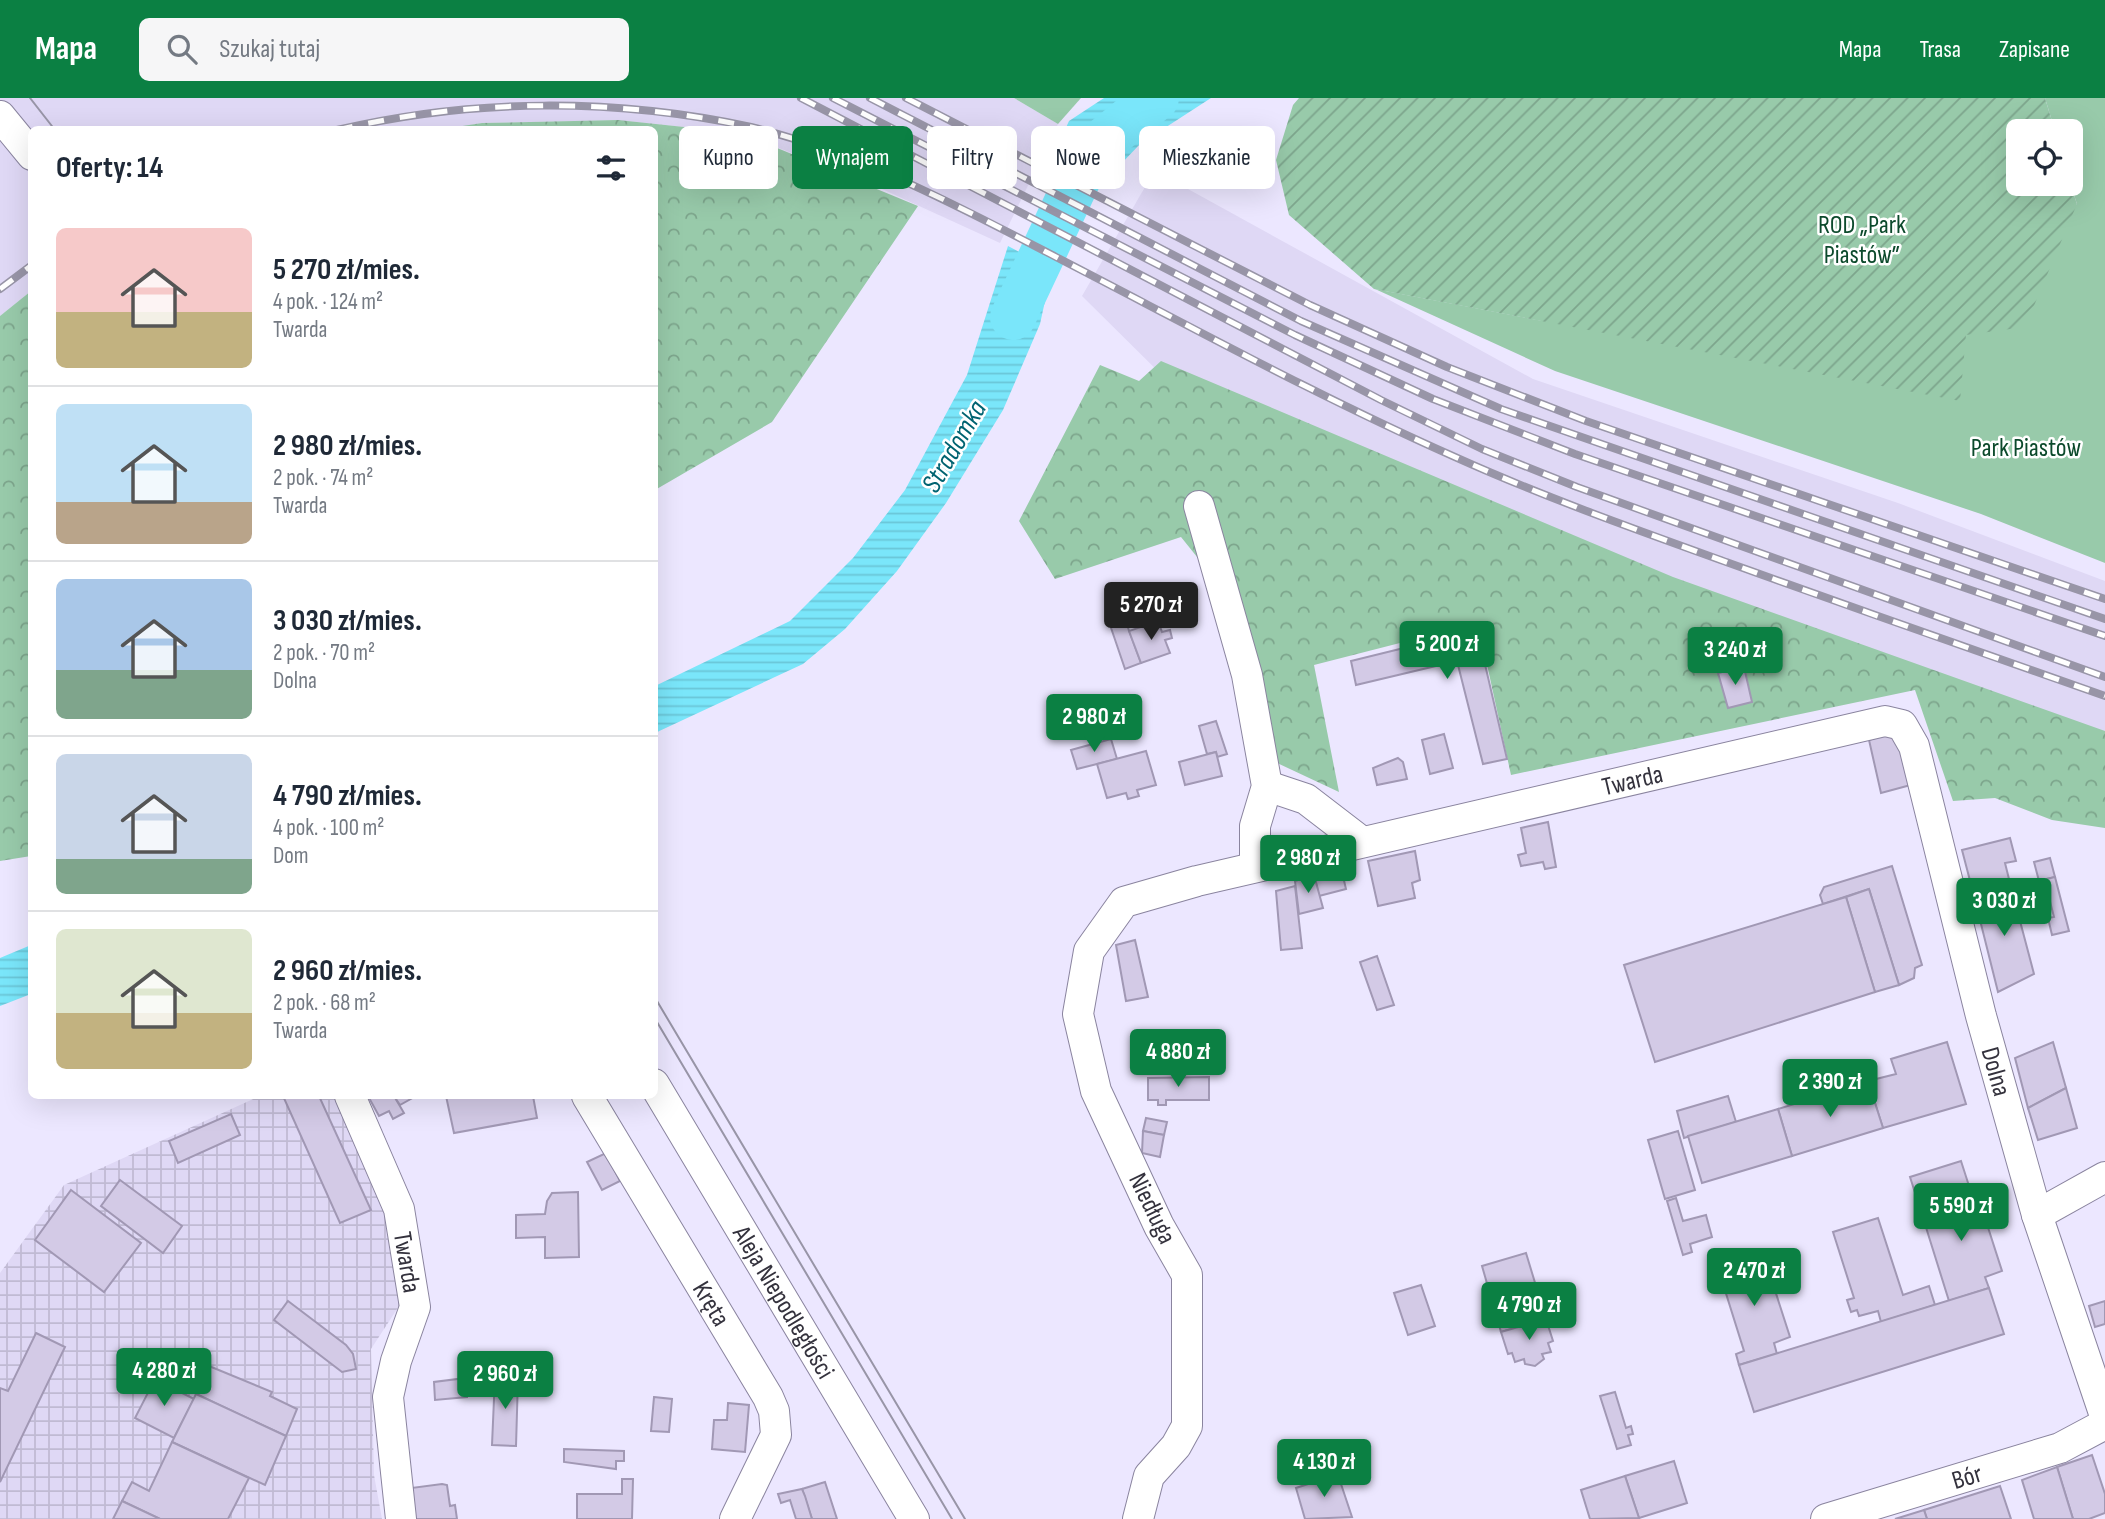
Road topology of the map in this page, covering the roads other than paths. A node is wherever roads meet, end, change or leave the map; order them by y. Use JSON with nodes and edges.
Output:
{"nodes":[{"id":1,"x":0,"y":116,"type":"edge"},
{"id":2,"x":28,"y":150,"type":"edge"},
{"id":3,"x":1199,"y":506,"type":"dead end"},
{"id":4,"x":1902,"y":725,"type":"joint"},
{"id":5,"x":1267,"y":786,"type":"junction"},
{"id":6,"x":1362,"y":842,"type":"junction"},
{"id":7,"x":1255,"y":867,"type":"junction"},
{"id":8,"x":1124,"y":902,"type":"joint"},
{"id":9,"x":658,"y":1091,"type":"edge"},
{"id":10,"x":351,"y":1099,"type":"edge"},
{"id":11,"x":589,"y":1099,"type":"edge"},
{"id":12,"x":2105,"y":1177,"type":"edge"},
{"id":13,"x":2037,"y":1215,"type":"junction"},
{"id":14,"x":2105,"y":1416,"type":"edge"},
{"id":15,"x":2105,"y":1424,"type":"edge"},
{"id":16,"x":401,"y":1519,"type":"edge"},
{"id":17,"x":735,"y":1519,"type":"edge"},
{"id":18,"x":914,"y":1519,"type":"edge"},
{"id":19,"x":1138,"y":1519,"type":"edge"},
{"id":20,"x":1828,"y":1519,"type":"edge"}],
"edges":[{"from":1,"to":2,"type":"street"},
{"from":3,"to":5,"type":"street"},
{"from":4,"to":6,"type":"street","name":"Twarda"},
{"from":4,"to":13,"type":"street","name":"Dolna"},
{"from":5,"to":6,"type":"street"},
{"from":5,"to":7,"type":"street"},
{"from":6,"to":7,"type":"street","name":"Twarda"},
{"from":7,"to":8,"type":"street","name":"Twarda"},
{"from":8,"to":19,"type":"street","name":"Niedługa"},
{"from":9,"to":18,"type":"street","name":"Aleja Niepodległości"},
{"from":10,"to":16,"type":"street","name":"Twarda"},
{"from":11,"to":17,"type":"street","name":"Kręta"},
{"from":12,"to":13,"type":"street"},
{"from":13,"to":14,"type":"street","name":"Dolna"},
{"from":15,"to":20,"type":"street","name":"Bór"}]}
